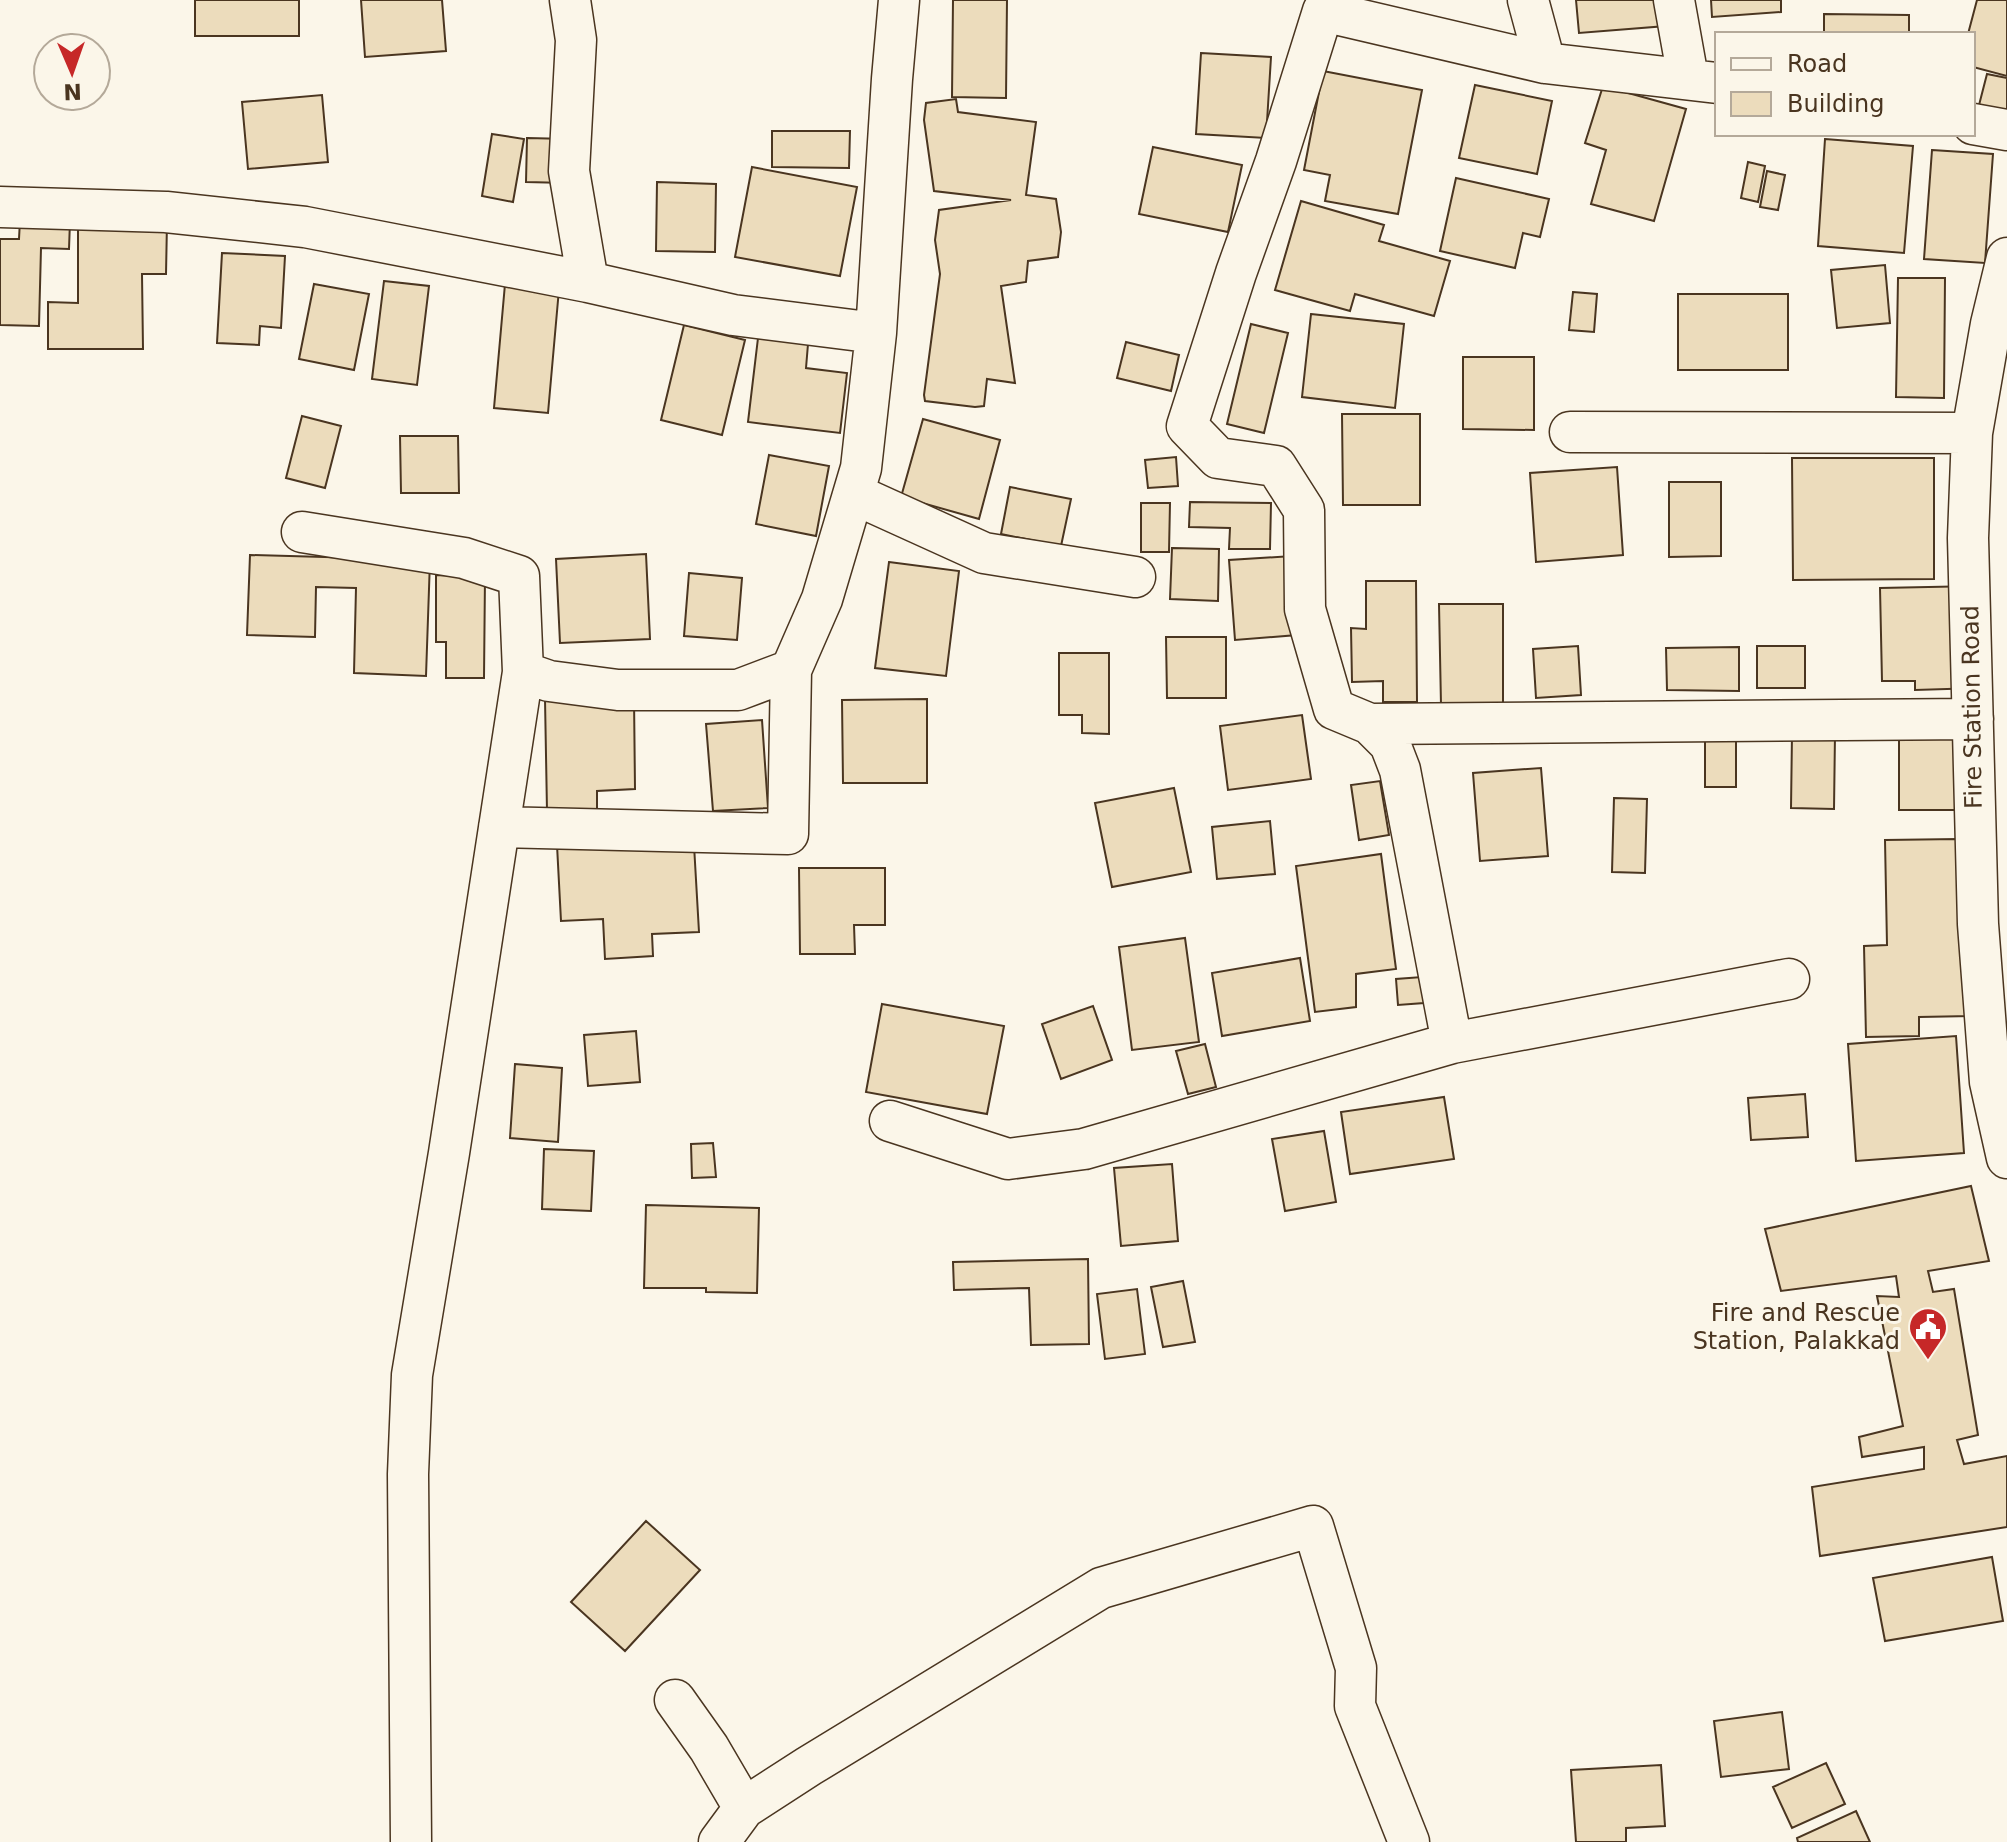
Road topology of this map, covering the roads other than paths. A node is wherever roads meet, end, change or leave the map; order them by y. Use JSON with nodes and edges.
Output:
{"nodes":[{"id":1,"x":570,"y":0,"type":"edge"},
{"id":2,"x":899,"y":0,"type":"edge"},
{"id":3,"x":1528,"y":0,"type":"edge"},
{"id":4,"x":1674,"y":0,"type":"edge"},
{"id":5,"x":1545,"y":63,"type":"junction"},
{"id":6,"x":1702,"y":80,"type":"edge"},
{"id":7,"x":1975,"y":124,"type":"edge"},
{"id":8,"x":2007,"y":130,"type":"edge"},
{"id":9,"x":0,"y":207,"type":"edge"},
{"id":10,"x":2007,"y":258,"type":"edge"},
{"id":11,"x":588,"y":282,"type":"junction"},
{"id":12,"x":876,"y":333,"type":"junction"},
{"id":13,"x":1570,"y":432,"type":"dead end"},
{"id":14,"x":1972,"y":433,"type":"junction"},
{"id":15,"x":854,"y":494,"type":"junction"},
{"id":16,"x":302,"y":532,"type":"dead end"},
{"id":17,"x":1135,"y":577,"type":"dead end"},
{"id":18,"x":791,"y":670,"type":"junction"},
{"id":19,"x":523,"y":672,"type":"junction"},
{"id":20,"x":1973,"y":719,"type":"junction"},
{"id":21,"x":1370,"y":724,"type":"junction"},
{"id":22,"x":499,"y":827,"type":"junction"},
{"id":23,"x":1789,"y":979,"type":"dead end"},
{"id":24,"x":1452,"y":1043,"type":"junction"},
{"id":25,"x":890,"y":1121,"type":"dead end"},
{"id":26,"x":2007,"y":1158,"type":"edge"},
{"id":27,"x":675,"y":1700,"type":"dead end"},
{"id":28,"x":744,"y":1808,"type":"junction"},
{"id":29,"x":411,"y":1842,"type":"edge"},
{"id":30,"x":719,"y":1842,"type":"edge"},
{"id":31,"x":1409,"y":1842,"type":"edge"}],
"edges":[{"from":1,"to":11,"type":"street"},
{"from":2,"to":12,"type":"street"},
{"from":3,"to":5,"type":"street"},
{"from":4,"to":6,"type":"street"},
{"from":5,"to":6,"type":"street"},
{"from":5,"to":21,"type":"street"},
{"from":7,"to":8,"type":"street"},
{"from":9,"to":11,"type":"street"},
{"from":10,"to":14,"type":"street","name":"Fire Station Road"},
{"from":11,"to":12,"type":"street"},
{"from":12,"to":15,"type":"street"},
{"from":13,"to":14,"type":"street"},
{"from":14,"to":20,"type":"street","name":"Fire Station Road"},
{"from":15,"to":17,"type":"street"},
{"from":15,"to":18,"type":"street"},
{"from":16,"to":19,"type":"street"},
{"from":18,"to":19,"type":"street"},
{"from":18,"to":22,"type":"street"},
{"from":19,"to":22,"type":"street"},
{"from":20,"to":21,"type":"street"},
{"from":20,"to":26,"type":"street","name":"Fire Station Road"},
{"from":21,"to":24,"type":"street"},
{"from":22,"to":29,"type":"street"},
{"from":23,"to":24,"type":"street"},
{"from":24,"to":25,"type":"street"},
{"from":27,"to":28,"type":"street"},
{"from":28,"to":30,"type":"street"},
{"from":28,"to":31,"type":"street"}]}
